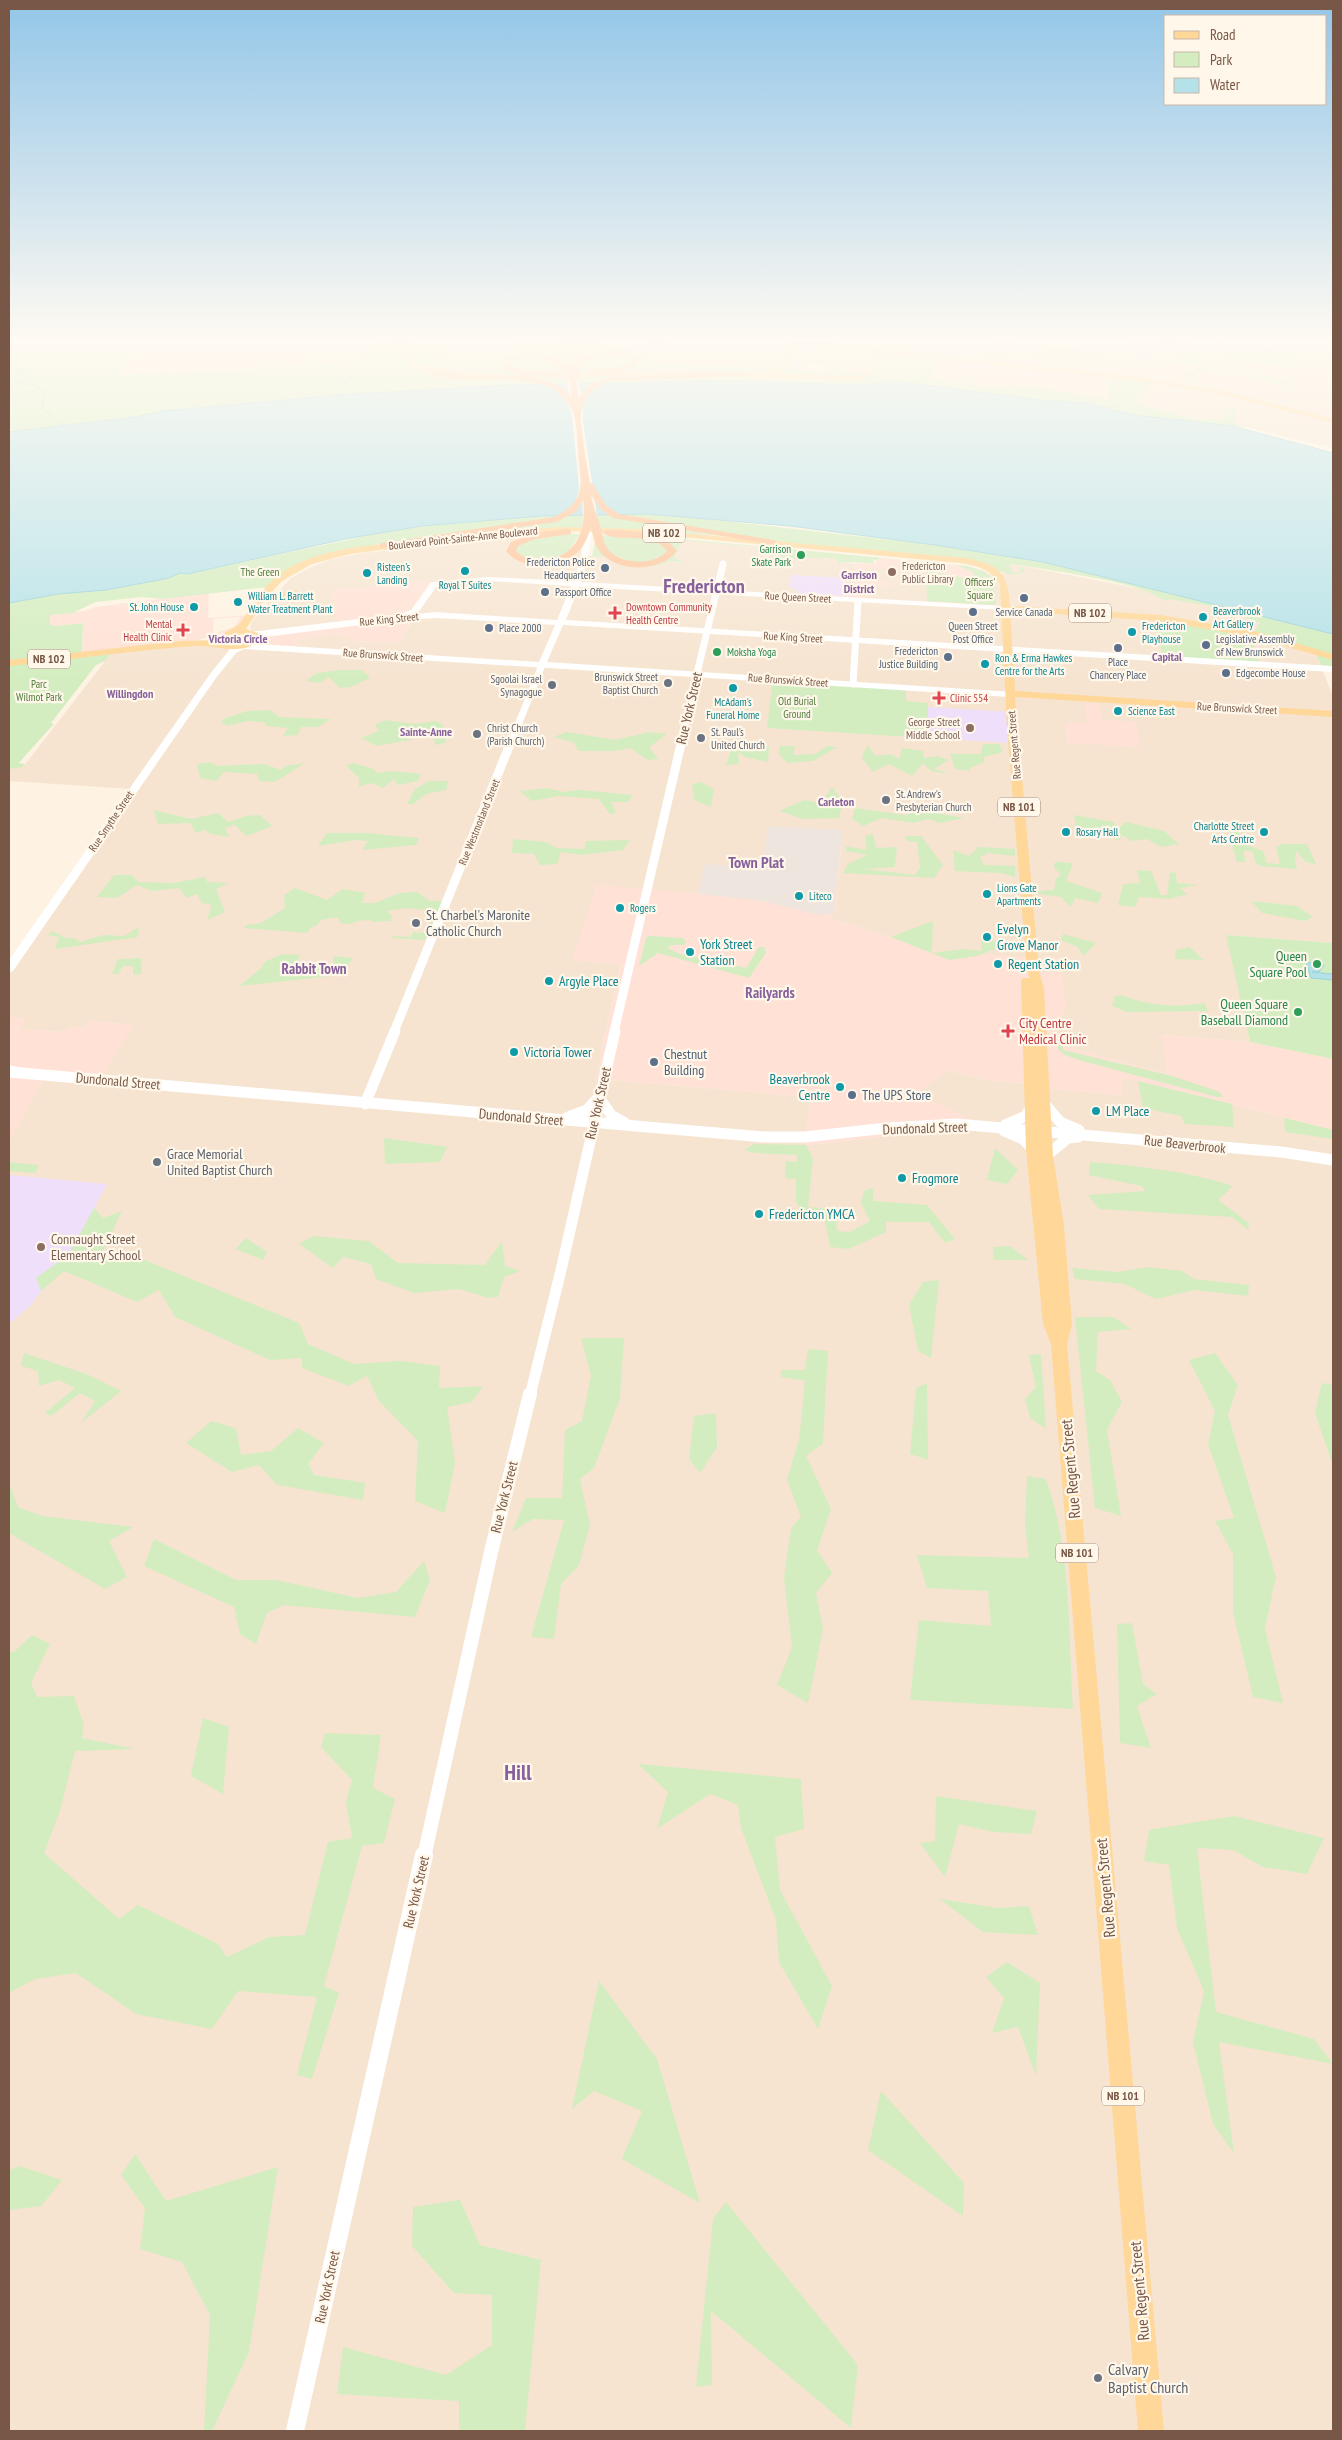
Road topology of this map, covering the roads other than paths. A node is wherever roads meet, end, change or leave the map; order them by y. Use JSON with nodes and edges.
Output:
{"nodes":[{"id":1,"x":583,"y":453,"type":"edge"},
{"id":2,"x":587,"y":484,"type":"junction"},
{"id":3,"x":590,"y":506,"type":"junction"},
{"id":4,"x":568,"y":532,"type":"junction"},
{"id":5,"x":594,"y":538,"type":"junction"},
{"id":6,"x":773,"y":543,"type":"junction"},
{"id":7,"x":383,"y":546,"type":"junction"},
{"id":8,"x":723,"y":564,"type":"dead end"},
{"id":9,"x":583,"y":569,"type":"junction"},
{"id":10,"x":295,"y":574,"type":"junction"},
{"id":11,"x":577,"y":584,"type":"junction"},
{"id":12,"x":615,"y":586,"type":"junction"},
{"id":13,"x":716,"y":592,"type":"junction"},
{"id":14,"x":424,"y":598,"type":"junction"},
{"id":15,"x":269,"y":600,"type":"junction"},
{"id":16,"x":858,"y":600,"type":"junction"},
{"id":17,"x":1005,"y":605,"type":"junction"},
{"id":18,"x":414,"y":614,"type":"junction"},
{"id":19,"x":425,"y":615,"type":"junction"},
{"id":20,"x":252,"y":618,"type":"junction"},
{"id":21,"x":561,"y":623,"type":"junction"},
{"id":22,"x":707,"y":632,"type":"junction"},
{"id":23,"x":230,"y":633,"type":"junction"},
{"id":24,"x":253,"y":634,"type":"junction"},
{"id":25,"x":855,"y":641,"type":"junction"},
{"id":26,"x":178,"y":644,"type":"junction"},
{"id":27,"x":224,"y":645,"type":"junction"},
{"id":28,"x":242,"y":646,"type":"junction"},
{"id":29,"x":257,"y":646,"type":"junction"},
{"id":30,"x":1008,"y":650,"type":"junction"},
{"id":31,"x":1333,"y":657,"type":"edge"},
{"id":32,"x":9,"y":664,"type":"edge"},
{"id":33,"x":542,"y":665,"type":"junction"},
{"id":34,"x":1333,"y":669,"type":"edge"},
{"id":35,"x":697,"y":674,"type":"junction"},
{"id":36,"x":213,"y":676,"type":"junction"},
{"id":37,"x":853,"y":684,"type":"junction"},
{"id":38,"x":1010,"y":694,"type":"junction"},
{"id":39,"x":1333,"y":714,"type":"edge"},
{"id":40,"x":9,"y":968,"type":"edge"},
{"id":41,"x":9,"y":1070,"type":"edge"},
{"id":42,"x":26,"y":1073,"type":"joint"},
{"id":43,"x":599,"y":1097,"type":"junction"},
{"id":44,"x":1039,"y":1103,"type":"junction"},
{"id":45,"x":365,"y":1104,"type":"junction"},
{"id":46,"x":548,"y":1119,"type":"junction"},
{"id":47,"x":593,"y":1122,"type":"junction"},
{"id":48,"x":635,"y":1126,"type":"junction"},
{"id":49,"x":996,"y":1128,"type":"junction"},
{"id":50,"x":1040,"y":1130,"type":"junction"},
{"id":51,"x":1089,"y":1135,"type":"junction"},
{"id":52,"x":1040,"y":1152,"type":"junction"},
{"id":53,"x":1333,"y":1160,"type":"edge"},
{"id":54,"x":295,"y":2431,"type":"edge"},
{"id":55,"x":1151,"y":2431,"type":"edge"}],
"edges":[{"from":1,"to":2,"type":"highway"},
{"from":2,"to":3,"type":"highway"},
{"from":2,"to":6,"type":"highway"},
{"from":2,"to":7,"type":"highway"},
{"from":3,"to":5,"type":"highway"},
{"from":3,"to":5,"type":"highway"},
{"from":4,"to":5,"type":"main road","name":"Boulevard Point-Sainte-Anne Boulevard","number":"NB 102"},
{"from":4,"to":5,"type":"highway"},
{"from":4,"to":10,"type":"main road","name":"Boulevard Point-Sainte-Anne Boulevard","number":"NB 102"},
{"from":5,"to":5,"type":"highway"},
{"from":5,"to":9,"type":"main road","name":"Rue Westmorland Street"},
{"from":5,"to":17,"type":"main road","name":"Boulevard Point-Sainte-Anne Boulevard","number":"NB 102"},
{"from":6,"to":7,"type":"main road","name":"Boulevard Point-Sainte-Anne Boulevard","number":"NB 102"},
{"from":6,"to":17,"type":"main road","name":"Boulevard Point-Sainte-Anne Boulevard","number":"NB 102"},
{"from":7,"to":20,"type":"main road","name":"Boulevard Point-Sainte-Anne Boulevard","number":"NB 102"},
{"from":8,"to":13,"type":"street","name":"Rue York Street"},
{"from":9,"to":11,"type":"main road","name":"Rue Westmorland Street"},
{"from":9,"to":12,"type":"main road"},
{"from":10,"to":15,"type":"main road","name":"Boulevard Point-Sainte-Anne Boulevard","number":"NB 102"},
{"from":10,"to":15,"type":"main road"},
{"from":11,"to":12,"type":"main road","name":"Rue Queen Street"},
{"from":11,"to":14,"type":"main road","name":"Rue Queen Street"},
{"from":11,"to":21,"type":"main road","name":"Rue Westmorland Street"},
{"from":12,"to":13,"type":"main road","name":"Rue Queen Street"},
{"from":13,"to":16,"type":"main road","name":"Rue Queen Street"},
{"from":13,"to":22,"type":"street","name":"Rue York Street"},
{"from":14,"to":18,"type":"main road"},
{"from":14,"to":19,"type":"main road"},
{"from":15,"to":20,"type":"main road","name":"Boulevard Point-Sainte-Anne Boulevard","number":"NB 102"},
{"from":16,"to":17,"type":"main road","name":"Rue Queen Street"},
{"from":16,"to":25,"type":"street"},
{"from":17,"to":30,"type":"main road","name":"Rue Regent Street","number":"NB 102"},
{"from":17,"to":31,"type":"main road","name":"Rue Queen Street","number":"NB 102"},
{"from":18,"to":19,"type":"main road","name":"Rue King Street"},
{"from":18,"to":24,"type":"main road","name":"Rue King Street"},
{"from":19,"to":21,"type":"main road","name":"Rue King Street"},
{"from":20,"to":23,"type":"main road","number":"NB 102"},
{"from":20,"to":24,"type":"main road","number":"NB 102"},
{"from":21,"to":22,"type":"main road","name":"Rue King Street"},
{"from":21,"to":33,"type":"main road","name":"Rue Westmorland Street"},
{"from":22,"to":25,"type":"main road","name":"Rue King Street"},
{"from":22,"to":35,"type":"street","name":"Rue York Street"},
{"from":23,"to":24,"type":"main road"},
{"from":23,"to":26,"type":"main road","number":"NB 102"},
{"from":23,"to":27,"type":"main road"},
{"from":24,"to":28,"type":"main road"},
{"from":25,"to":30,"type":"main road","name":"Rue King Street"},
{"from":25,"to":37,"type":"street"},
{"from":26,"to":27,"type":"main road","number":"NB 102"},
{"from":26,"to":32,"type":"main road","number":"NB 102"},
{"from":27,"to":28,"type":"main road"},
{"from":27,"to":36,"type":"main road","name":"Rue Smythe Street"},
{"from":28,"to":29,"type":"main road","name":"Rue Brunswick Street"},
{"from":28,"to":36,"type":"main road","name":"Rue Smythe Street"},
{"from":29,"to":33,"type":"main road","name":"Rue Brunswick Street"},
{"from":29,"to":36,"type":"main road"},
{"from":30,"to":34,"type":"main road","name":"Rue King Street"},
{"from":30,"to":38,"type":"main road","name":"Rue Regent Street","number":"NB 102"},
{"from":33,"to":35,"type":"main road","name":"Rue Brunswick Street"},
{"from":33,"to":45,"type":"street","name":"Rue Westmorland Street"},
{"from":35,"to":37,"type":"main road","name":"Rue Brunswick Street"},
{"from":35,"to":43,"type":"street","name":"Rue York Street"},
{"from":36,"to":40,"type":"main road","name":"Rue Smythe Street"},
{"from":37,"to":38,"type":"main road","name":"Rue Brunswick Street"},
{"from":38,"to":39,"type":"main road","name":"Rue Brunswick Street"},
{"from":38,"to":44,"type":"main road","name":"Rue Regent Street","number":"NB 101"},
{"from":41,"to":42,"type":"main road"},
{"from":42,"to":45,"type":"street","name":"Dundonald Street"},
{"from":43,"to":46,"type":"street"},
{"from":43,"to":47,"type":"street","name":"Rue York Street"},
{"from":43,"to":48,"type":"street"},
{"from":44,"to":49,"type":"street"},
{"from":44,"to":50,"type":"main road","name":"Rue Regent Street","number":"NB 101"},
{"from":44,"to":51,"type":"street"},
{"from":45,"to":46,"type":"street","name":"Dundonald Street"},
{"from":46,"to":47,"type":"street","name":"Dundonald Street"},
{"from":47,"to":48,"type":"street","name":"Dundonald Street"},
{"from":47,"to":54,"type":"street","name":"Rue York Street"},
{"from":48,"to":49,"type":"street","name":"Dundonald Street"},
{"from":49,"to":50,"type":"street","name":"Dundonald Street"},
{"from":49,"to":52,"type":"street"},
{"from":50,"to":51,"type":"street","name":"Rue Beaverbrook"},
{"from":50,"to":52,"type":"main road","name":"Rue Regent Street","number":"NB 101"},
{"from":51,"to":52,"type":"street"},
{"from":51,"to":53,"type":"street","name":"Rue Beaverbrook"},
{"from":52,"to":55,"type":"main road","name":"Rue Regent Street","number":"NB 101"}]}
